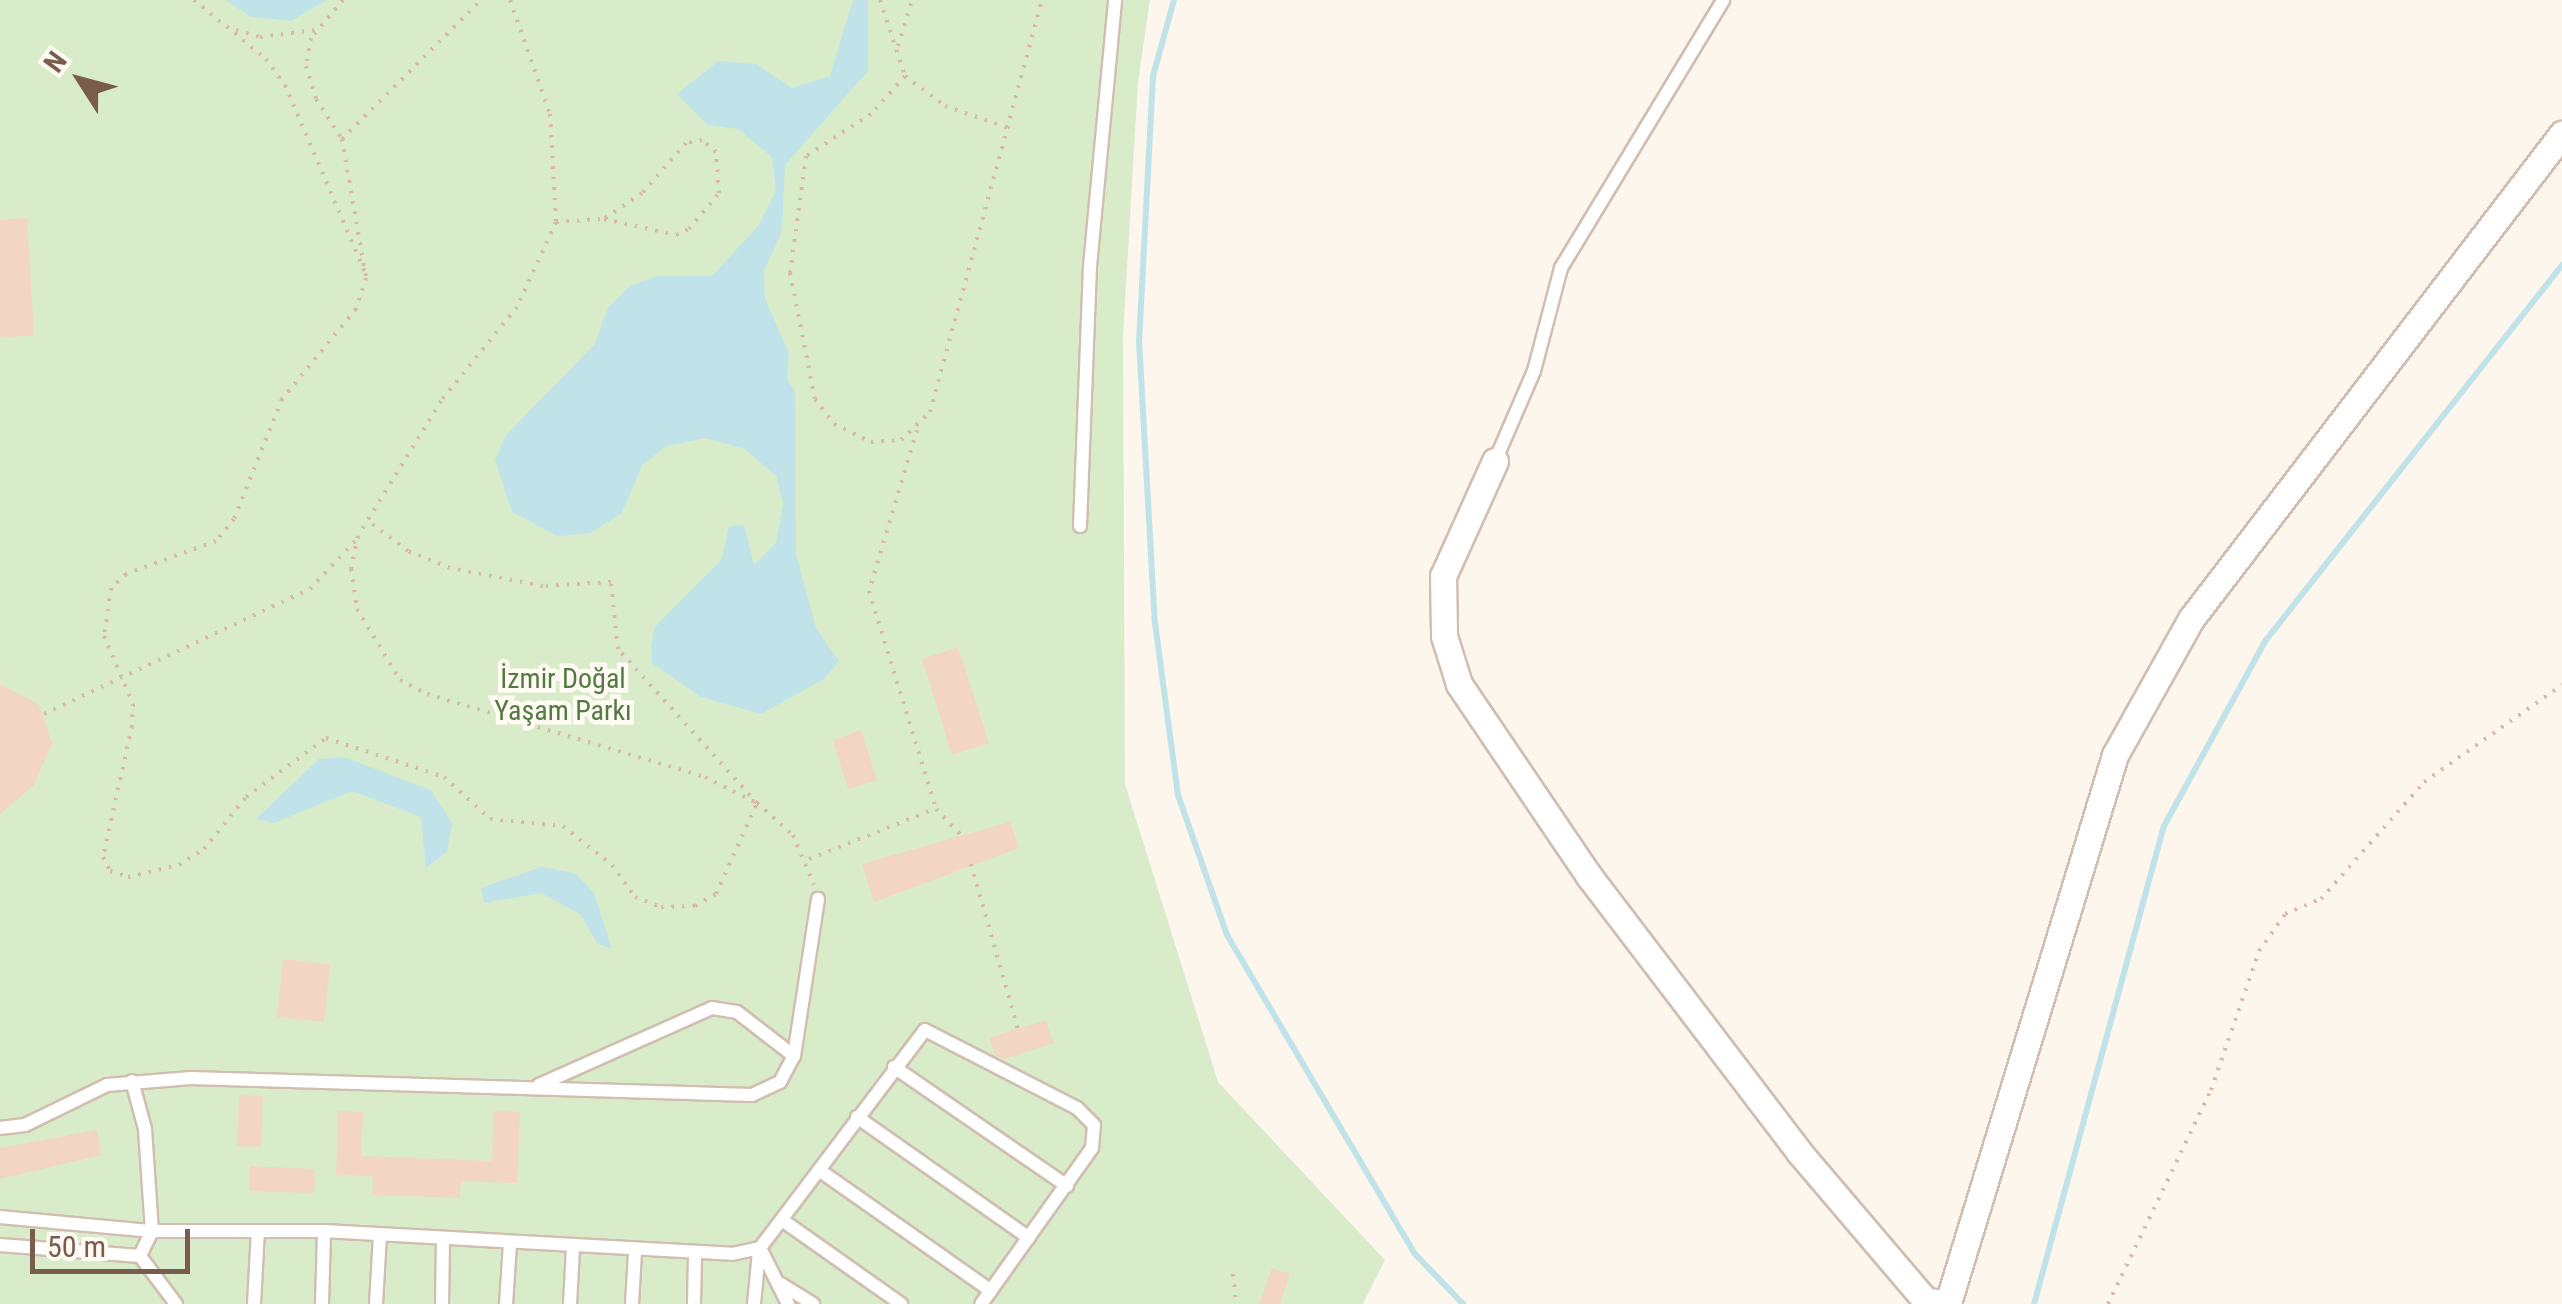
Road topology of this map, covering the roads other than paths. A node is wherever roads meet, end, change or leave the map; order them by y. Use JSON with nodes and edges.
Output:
{"nodes":[{"id":1,"x":1114,"y":0,"type":"edge"},
{"id":2,"x":1723,"y":0,"type":"edge"},
{"id":3,"x":2562,"y":134,"type":"edge"},
{"id":4,"x":1495,"y":461,"type":"joint"},
{"id":5,"x":1080,"y":526,"type":"dead end"},
{"id":6,"x":818,"y":899,"type":"road end"},
{"id":7,"x":794,"y":1056,"type":"junction"},
{"id":8,"x":894,"y":1068,"type":"junction"},
{"id":9,"x":132,"y":1081,"type":"junction"},
{"id":10,"x":538,"y":1086,"type":"junction"},
{"id":11,"x":857,"y":1117,"type":"junction"},
{"id":12,"x":0,"y":1128,"type":"edge"},
{"id":13,"x":818,"y":1170,"type":"junction"},
{"id":14,"x":1067,"y":1186,"type":"junction"},
{"id":15,"x":0,"y":1217,"type":"edge"},
{"id":16,"x":782,"y":1220,"type":"junction"},
{"id":17,"x":152,"y":1231,"type":"junction"},
{"id":18,"x":258,"y":1231,"type":"junction"},
{"id":19,"x":324,"y":1231,"type":"junction"},
{"id":20,"x":380,"y":1235,"type":"junction"},
{"id":21,"x":1029,"y":1238,"type":"junction"},
{"id":22,"x":443,"y":1239,"type":"junction"},
{"id":23,"x":510,"y":1244,"type":"junction"},
{"id":24,"x":0,"y":1246,"type":"edge"},
{"id":25,"x":573,"y":1248,"type":"junction"},
{"id":26,"x":760,"y":1248,"type":"junction"},
{"id":27,"x":635,"y":1252,"type":"junction"},
{"id":28,"x":696,"y":1255,"type":"junction"},
{"id":29,"x":140,"y":1256,"type":"junction"},
{"id":30,"x":778,"y":1282,"type":"junction"},
{"id":31,"x":991,"y":1290,"type":"junction"},
{"id":32,"x":755,"y":1302,"type":"edge"},
{"id":33,"x":176,"y":1304,"type":"edge"},
{"id":34,"x":254,"y":1304,"type":"edge"},
{"id":35,"x":322,"y":1304,"type":"edge"},
{"id":36,"x":376,"y":1304,"type":"edge"},
{"id":37,"x":442,"y":1304,"type":"edge"},
{"id":38,"x":506,"y":1304,"type":"edge"},
{"id":39,"x":570,"y":1304,"type":"edge"},
{"id":40,"x":632,"y":1304,"type":"edge"},
{"id":41,"x":694,"y":1304,"type":"edge"},
{"id":42,"x":788,"y":1304,"type":"edge"},
{"id":43,"x":812,"y":1304,"type":"edge"},
{"id":44,"x":901,"y":1304,"type":"edge"},
{"id":45,"x":981,"y":1304,"type":"edge"}],
"edges":[{"from":1,"to":5,"type":"lane"},
{"from":2,"to":4,"type":"lane"},
{"from":3,"to":4,"type":"street"},
{"from":6,"to":7,"type":"lane"},
{"from":7,"to":10,"type":"lane"},
{"from":7,"to":10,"type":"lane"},
{"from":8,"to":11,"type":"lane"},
{"from":8,"to":14,"type":"lane"},
{"from":8,"to":14,"type":"lane"},
{"from":9,"to":10,"type":"lane"},
{"from":9,"to":12,"type":"lane"},
{"from":9,"to":17,"type":"lane"},
{"from":11,"to":13,"type":"lane"},
{"from":11,"to":21,"type":"lane"},
{"from":13,"to":16,"type":"lane"},
{"from":13,"to":31,"type":"lane"},
{"from":14,"to":21,"type":"lane"},
{"from":15,"to":17,"type":"lane"},
{"from":16,"to":26,"type":"lane"},
{"from":16,"to":44,"type":"lane"},
{"from":17,"to":18,"type":"lane"},
{"from":17,"to":29,"type":"lane"},
{"from":18,"to":19,"type":"lane"},
{"from":18,"to":34,"type":"lane"},
{"from":19,"to":20,"type":"lane"},
{"from":19,"to":35,"type":"lane"},
{"from":20,"to":22,"type":"lane"},
{"from":20,"to":36,"type":"lane"},
{"from":21,"to":31,"type":"lane"},
{"from":22,"to":23,"type":"lane"},
{"from":22,"to":37,"type":"lane"},
{"from":23,"to":25,"type":"lane"},
{"from":23,"to":38,"type":"lane"},
{"from":24,"to":29,"type":"lane"},
{"from":25,"to":27,"type":"lane"},
{"from":25,"to":39,"type":"lane"},
{"from":26,"to":28,"type":"lane"},
{"from":26,"to":30,"type":"lane"},
{"from":26,"to":32,"type":"lane"},
{"from":27,"to":28,"type":"lane"},
{"from":27,"to":40,"type":"lane"},
{"from":28,"to":41,"type":"lane"},
{"from":29,"to":33,"type":"lane"},
{"from":30,"to":42,"type":"lane"},
{"from":30,"to":43,"type":"lane"},
{"from":31,"to":45,"type":"lane"}]}
